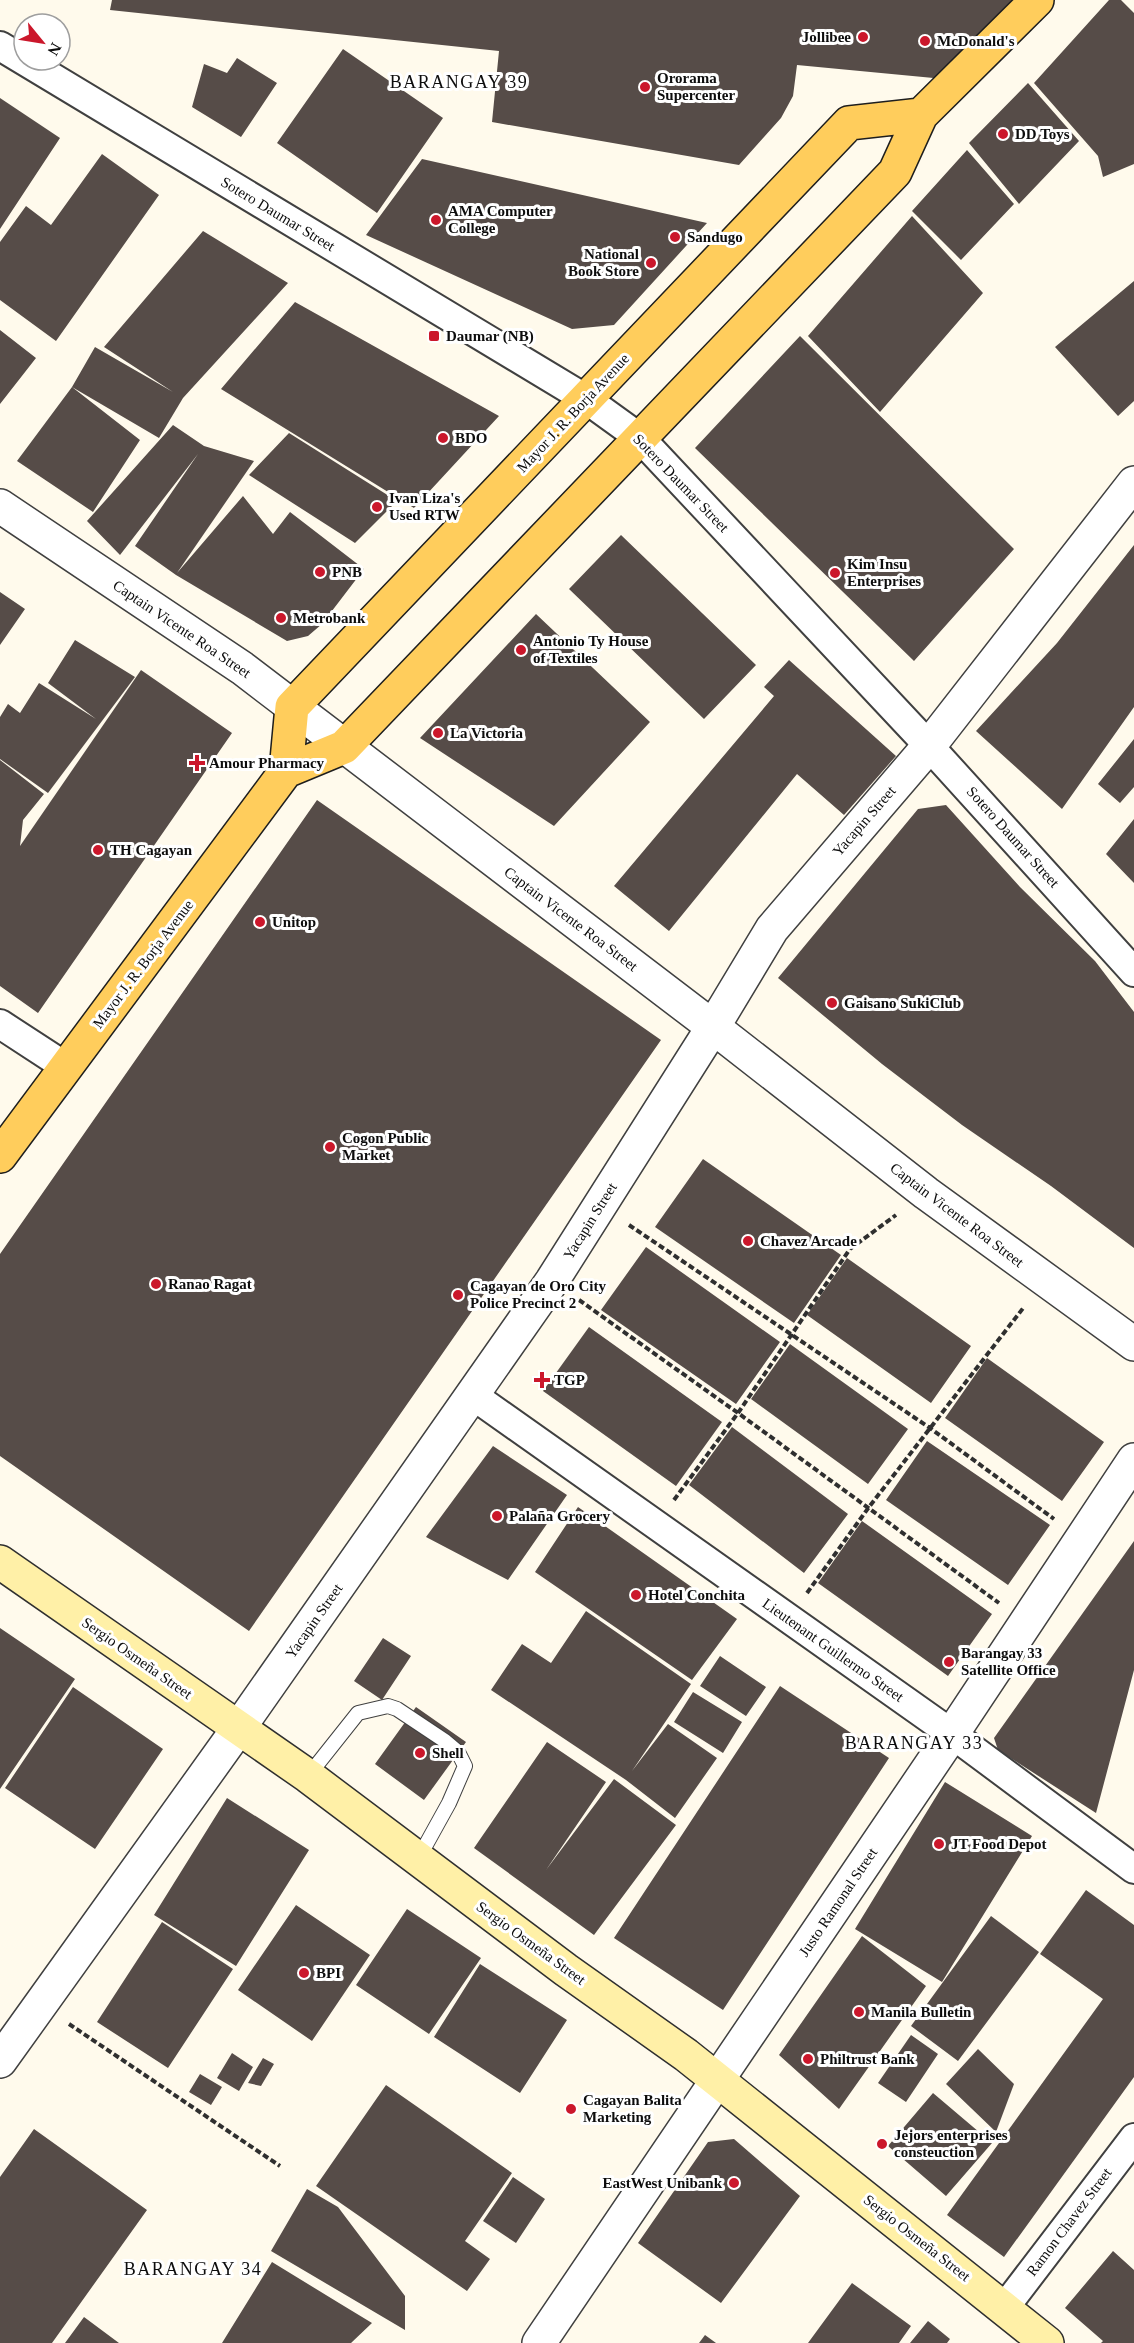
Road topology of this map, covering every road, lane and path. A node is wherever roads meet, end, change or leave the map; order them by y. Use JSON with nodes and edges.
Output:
{"nodes":[{"id":1,"x":1037,"y":0,"type":"edge"},
{"id":2,"x":0,"y":46,"type":"edge"},
{"id":3,"x":921,"y":115,"type":"junction"},
{"id":4,"x":586,"y":399,"type":"junction"},
{"id":5,"x":640,"y":438,"type":"junction"},
{"id":6,"x":1134,"y":483,"type":"edge"},
{"id":7,"x":0,"y":506,"type":"edge"},
{"id":8,"x":292,"y":707,"type":"junction"},
{"id":9,"x":929,"y":746,"type":"junction"},
{"id":10,"x":344,"y":747,"type":"junction"},
{"id":11,"x":286,"y":771,"type":"junction"},
{"id":12,"x":1134,"y":972,"type":"edge"},
{"id":13,"x":0,"y":1024,"type":"edge"},
{"id":14,"x":713,"y":1027,"type":"junction"},
{"id":15,"x":66,"y":1067,"type":"junction"},
{"id":16,"x":0,"y":1156,"type":"edge"},
{"id":17,"x":926,"y":1193,"type":"junction"},
{"id":18,"x":600,"y":1206,"type":"junction"},
{"id":19,"x":1044,"y":1280,"type":"junction"},
{"id":20,"x":552,"y":1281,"type":"junction"},
{"id":21,"x":793,"y":1335,"type":"junction"},
{"id":22,"x":1134,"y":1344,"type":"edge"},
{"id":23,"x":471,"y":1394,"type":"junction"},
{"id":24,"x":738,"y":1413,"type":"junction"},
{"id":25,"x":930,"y":1428,"type":"junction"},
{"id":26,"x":1134,"y":1460,"type":"edge"},
{"id":27,"x":869,"y":1507,"type":"junction"},
{"id":28,"x":656,"y":1524,"type":"junction"},
{"id":29,"x":1081,"y":1539,"type":"junction"},
{"id":30,"x":0,"y":1562,"type":"edge"},
{"id":31,"x":788,"y":1619,"type":"junction"},
{"id":32,"x":1026,"y":1623,"type":"junction"},
{"id":33,"x":238,"y":1729,"type":"junction"},
{"id":34,"x":952,"y":1734,"type":"junction"},
{"id":35,"x":308,"y":1776,"type":"junction"},
{"id":36,"x":418,"y":1859,"type":"junction"},
{"id":37,"x":1134,"y":1869,"type":"edge"},
{"id":38,"x":41,"y":2005,"type":"junction"},
{"id":39,"x":4,"y":2048,"type":"edge"},
{"id":40,"x":717,"y":2079,"type":"junction"},
{"id":41,"x":1134,"y":2138,"type":"edge"},
{"id":42,"x":280,"y":2166,"type":"dead end"},
{"id":43,"x":1005,"y":2307,"type":"junction"},
{"id":44,"x":539,"y":2343,"type":"edge"},
{"id":45,"x":1047,"y":2343,"type":"edge"}],
"edges":[{"from":1,"to":3,"type":"main road"},
{"from":2,"to":4,"type":"street","name":"Sotero Daumar Street"},
{"from":3,"to":4,"type":"main road","name":"Mayor J. R. Borja Avenue"},
{"from":3,"to":5,"type":"main road"},
{"from":4,"to":5,"type":"street","name":"Sotero Daumar Street"},
{"from":4,"to":8,"type":"main road","name":"Mayor J. R. Borja Avenue"},
{"from":5,"to":9,"type":"street","name":"Sotero Daumar Street"},
{"from":5,"to":10,"type":"main road"},
{"from":6,"to":9,"type":"street","name":"Yacapin Street"},
{"from":7,"to":8,"type":"street","name":"Captain Vicente Roa Street"},
{"from":8,"to":10,"type":"street","name":"Captain Vicente Roa Street"},
{"from":8,"to":11,"type":"main road"},
{"from":9,"to":12,"type":"street","name":"Sotero Daumar Street"},
{"from":9,"to":14,"type":"street","name":"Yacapin Street"},
{"from":10,"to":11,"type":"main road"},
{"from":10,"to":14,"type":"street","name":"Captain Vicente Roa Street"},
{"from":11,"to":15,"type":"main road","name":"Mayor J. R. Borja Avenue"},
{"from":13,"to":15,"type":"street"},
{"from":14,"to":17,"type":"street","name":"Captain Vicente Roa Street"},
{"from":14,"to":18,"type":"street","name":"Yacapin Street"},
{"from":15,"to":16,"type":"main road","name":"Mayor J. R. Borja Avenue"},
{"from":17,"to":19,"type":"street","name":"Captain Vicente Roa Street"},
{"from":17,"to":21,"type":"path"},
{"from":18,"to":20,"type":"street","name":"Yacapin Street"},
{"from":18,"to":21,"type":"path"},
{"from":19,"to":22,"type":"street","name":"Captain Vicente Roa Street"},
{"from":19,"to":25,"type":"path"},
{"from":20,"to":23,"type":"street","name":"Yacapin Street"},
{"from":20,"to":24,"type":"path"},
{"from":21,"to":24,"type":"path"},
{"from":21,"to":25,"type":"path"},
{"from":23,"to":28,"type":"street","name":"Lieutenant Guillermo Street"},
{"from":23,"to":33,"type":"street","name":"Yacapin Street"},
{"from":24,"to":27,"type":"path"},
{"from":24,"to":28,"type":"path"},
{"from":25,"to":27,"type":"path"},
{"from":25,"to":29,"type":"path"},
{"from":26,"to":29,"type":"street","name":"Justo Ramonal Street"},
{"from":27,"to":31,"type":"path"},
{"from":27,"to":32,"type":"path"},
{"from":28,"to":31,"type":"street","name":"Lieutenant Guillermo Street"},
{"from":29,"to":32,"type":"street","name":"Justo Ramonal Street"},
{"from":30,"to":33,"type":"main road","name":"Sergio Osmeña Street"},
{"from":31,"to":34,"type":"street","name":"Lieutenant Guillermo Street"},
{"from":32,"to":34,"type":"street","name":"Justo Ramonal Street"},
{"from":33,"to":35,"type":"main road","name":"Sergio Osmeña Street"},
{"from":33,"to":38,"type":"street","name":"Yacapin Street"},
{"from":34,"to":37,"type":"street","name":"Lieutenant Guillermo Street"},
{"from":34,"to":40,"type":"street","name":"Justo Ramonal Street"},
{"from":35,"to":36,"type":"main road","name":"Sergio Osmeña Street"},
{"from":35,"to":36,"type":"lane"},
{"from":36,"to":40,"type":"main road","name":"Sergio Osmeña Street"},
{"from":38,"to":39,"type":"street","name":"Yacapin Street"},
{"from":38,"to":42,"type":"path"},
{"from":40,"to":43,"type":"main road","name":"Sergio Osmeña Street"},
{"from":40,"to":44,"type":"street","name":"Justo Ramonal Street"},
{"from":41,"to":43,"type":"street","name":"Ramon Chavez Street"},
{"from":43,"to":45,"type":"main road","name":"Sergio Osmeña Street"}]}
